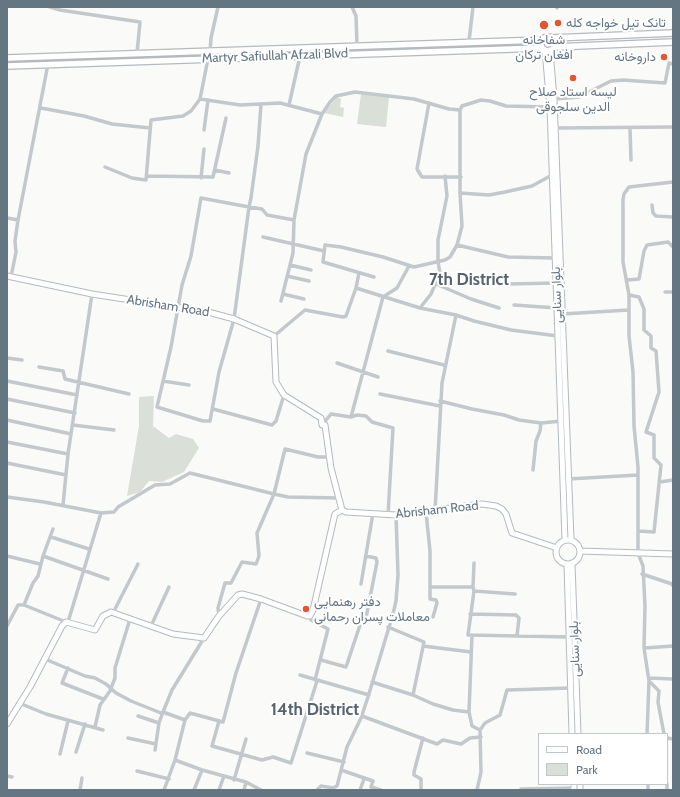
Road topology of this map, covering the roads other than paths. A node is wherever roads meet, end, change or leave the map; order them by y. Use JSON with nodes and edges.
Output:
{"nodes":[{"id":1,"x":50,"y":7,"type":"edge"},
{"id":2,"x":218,"y":7,"type":"edge"},
{"id":3,"x":352,"y":7,"type":"edge"},
{"id":4,"x":473,"y":7,"type":"edge"},
{"id":5,"x":673,"y":28,"type":"edge"},
{"id":6,"x":673,"y":33,"type":"edge"},
{"id":7,"x":552,"y":38,"type":"junction"},
{"id":8,"x":542,"y":40,"type":"junction"},
{"id":9,"x":469,"y":41,"type":"junction"},
{"id":10,"x":673,"y":42,"type":"edge"},
{"id":11,"x":357,"y":45,"type":"junction"},
{"id":12,"x":327,"y":46,"type":"junction"},
{"id":13,"x":548,"y":49,"type":"junction"},
{"id":14,"x":210,"y":51,"type":"junction"},
{"id":15,"x":140,"y":53,"type":"junction"},
{"id":16,"x":327,"y":54,"type":"junction"},
{"id":17,"x":300,"y":56,"type":"junction"},
{"id":18,"x":7,"y":58,"type":"edge"},
{"id":19,"x":208,"y":59,"type":"junction"},
{"id":20,"x":143,"y":61,"type":"junction"},
{"id":21,"x":48,"y":64,"type":"junction"},
{"id":22,"x":673,"y":64,"type":"edge"},
{"id":23,"x":7,"y":66,"type":"edge"},
{"id":24,"x":200,"y":99,"type":"junction"},
{"id":25,"x":554,"y":99,"type":"junction"},
{"id":26,"x":208,"y":100,"type":"junction"},
{"id":27,"x":429,"y":103,"type":"junction"},
{"id":28,"x":261,"y":104,"type":"junction"},
{"id":29,"x":289,"y":105,"type":"junction"},
{"id":30,"x":550,"y":107,"type":"junction"},
{"id":31,"x":41,"y":108,"type":"junction"},
{"id":32,"x":460,"y":110,"type":"junction"},
{"id":33,"x":322,"y":114,"type":"junction"},
{"id":34,"x":226,"y":118,"type":"dead end"},
{"id":35,"x":673,"y":127,"type":"edge"},
{"id":36,"x":150,"y":128,"type":"junction"},
{"id":37,"x":555,"y":128,"type":"junction"},
{"id":38,"x":630,"y":129,"type":"junction"},
{"id":39,"x":204,"y":130,"type":"dead end"},
{"id":40,"x":204,"y":149,"type":"dead end"},
{"id":41,"x":631,"y":160,"type":"dead end"},
{"id":42,"x":105,"y":167,"type":"dead end"},
{"id":43,"x":215,"y":170,"type":"junction"},
{"id":44,"x":229,"y":173,"type":"dead end"},
{"id":45,"x":552,"y":175,"type":"junction"},
{"id":46,"x":147,"y":176,"type":"junction"},
{"id":47,"x":445,"y":176,"type":"junction"},
{"id":48,"x":461,"y":176,"type":"junction"},
{"id":49,"x":201,"y":178,"type":"junction"},
{"id":50,"x":673,"y":182,"type":"edge"},
{"id":51,"x":460,"y":193,"type":"junction"},
{"id":52,"x":652,"y":205,"type":"dead end"},
{"id":53,"x":250,"y":207,"type":"junction"},
{"id":54,"x":673,"y":217,"type":"edge"},
{"id":55,"x":7,"y":218,"type":"edge"},
{"id":56,"x":18,"y":220,"type":"junction"},
{"id":57,"x":294,"y":220,"type":"junction"},
{"id":58,"x":263,"y":237,"type":"dead end"},
{"id":59,"x":293,"y":243,"type":"junction"},
{"id":60,"x":457,"y":245,"type":"junction"},
{"id":61,"x":673,"y":247,"type":"edge"},
{"id":62,"x":324,"y":250,"type":"junction"},
{"id":63,"x":555,"y":258,"type":"junction"},
{"id":64,"x":438,"y":262,"type":"junction"},
{"id":65,"x":290,"y":265,"type":"junction"},
{"id":66,"x":409,"y":266,"type":"junction"},
{"id":67,"x":311,"y":270,"type":"dead end"},
{"id":68,"x":359,"y":274,"type":"junction"},
{"id":69,"x":287,"y":276,"type":"junction"},
{"id":70,"x":9,"y":277,"type":"edge"},
{"id":71,"x":374,"y":277,"type":"dead end"},
{"id":72,"x":627,"y":280,"type":"junction"},
{"id":73,"x":309,"y":281,"type":"dead end"},
{"id":74,"x":556,"y":283,"type":"junction"},
{"id":75,"x":436,"y":284,"type":"junction"},
{"id":76,"x":508,"y":284,"type":"dead end"},
{"id":77,"x":356,"y":288,"type":"junction"},
{"id":78,"x":665,"y":292,"type":"dead end"},
{"id":79,"x":673,"y":292,"type":"edge"},
{"id":80,"x":92,"y":294,"type":"junction"},
{"id":81,"x":283,"y":294,"type":"junction"},
{"id":82,"x":629,"y":295,"type":"junction"},
{"id":83,"x":383,"y":297,"type":"junction"},
{"id":84,"x":304,"y":299,"type":"dead end"},
{"id":85,"x":280,"y":301,"type":"dead end"},
{"id":86,"x":514,"y":305,"type":"dead end"},
{"id":87,"x":178,"y":306,"type":"junction"},
{"id":88,"x":420,"y":308,"type":"junction"},
{"id":89,"x":499,"y":308,"type":"dead end"},
{"id":90,"x":557,"y":308,"type":"junction"},
{"id":91,"x":629,"y":310,"type":"junction"},
{"id":92,"x":562,"y":314,"type":"junction"},
{"id":93,"x":456,"y":315,"type":"junction"},
{"id":94,"x":234,"y":319,"type":"junction"},
{"id":95,"x":274,"y":336,"type":"junction"},
{"id":96,"x":558,"y":336,"type":"junction"},
{"id":97,"x":388,"y":351,"type":"dead end"},
{"id":98,"x":7,"y":358,"type":"edge"},
{"id":99,"x":22,"y":360,"type":"dead end"},
{"id":100,"x":337,"y":363,"type":"dead end"},
{"id":101,"x":444,"y":365,"type":"junction"},
{"id":102,"x":39,"y":367,"type":"dead end"},
{"id":103,"x":362,"y":373,"type":"junction"},
{"id":104,"x":378,"y":377,"type":"dead end"},
{"id":105,"x":7,"y":381,"type":"edge"},
{"id":106,"x":163,"y":381,"type":"junction"},
{"id":107,"x":79,"y":382,"type":"junction"},
{"id":108,"x":189,"y":385,"type":"dead end"},
{"id":109,"x":129,"y":394,"type":"dead end"},
{"id":110,"x":380,"y":394,"type":"dead end"},
{"id":111,"x":77,"y":395,"type":"junction"},
{"id":112,"x":284,"y":395,"type":"junction"},
{"id":113,"x":7,"y":399,"type":"edge"},
{"id":114,"x":440,"y":401,"type":"junction"},
{"id":115,"x":440,"y":406,"type":"junction"},
{"id":116,"x":213,"y":409,"type":"junction"},
{"id":117,"x":75,"y":413,"type":"junction"},
{"id":118,"x":351,"y":417,"type":"junction"},
{"id":119,"x":7,"y":420,"type":"edge"},
{"id":120,"x":563,"y":421,"type":"junction"},
{"id":121,"x":541,"y":423,"type":"junction"},
{"id":122,"x":73,"y":424,"type":"junction"},
{"id":123,"x":322,"y":425,"type":"junction"},
{"id":124,"x":114,"y":430,"type":"dead end"},
{"id":125,"x":71,"y":434,"type":"junction"},
{"id":126,"x":7,"y":442,"type":"edge"},
{"id":127,"x":68,"y":454,"type":"junction"},
{"id":128,"x":330,"y":457,"type":"junction"},
{"id":129,"x":7,"y":463,"type":"edge"},
{"id":130,"x":533,"y":470,"type":"dead end"},
{"id":131,"x":66,"y":475,"type":"junction"},
{"id":132,"x":638,"y":475,"type":"junction"},
{"id":133,"x":568,"y":479,"type":"junction"},
{"id":134,"x":673,"y":480,"type":"edge"},
{"id":135,"x":660,"y":482,"type":"junction"},
{"id":136,"x":274,"y":494,"type":"junction"},
{"id":137,"x":7,"y":497,"type":"edge"},
{"id":138,"x":338,"y":498,"type":"junction"},
{"id":139,"x":63,"y":505,"type":"junction"},
{"id":140,"x":342,"y":510,"type":"junction"},
{"id":141,"x":435,"y":511,"type":"junction"},
{"id":142,"x":426,"y":512,"type":"junction"},
{"id":143,"x":101,"y":513,"type":"junction"},
{"id":144,"x":373,"y":513,"type":"junction"},
{"id":145,"x":388,"y":515,"type":"junction"},
{"id":146,"x":396,"y":515,"type":"junction"},
{"id":147,"x":53,"y":529,"type":"dead end"},
{"id":148,"x":639,"y":531,"type":"junction"},
{"id":149,"x":51,"y":537,"type":"junction"},
{"id":150,"x":568,"y":540,"type":"junction"},
{"id":151,"x":557,"y":548,"type":"junction"},
{"id":152,"x":89,"y":549,"type":"junction"},
{"id":153,"x":580,"y":552,"type":"junction"},
{"id":154,"x":638,"y":553,"type":"junction"},
{"id":155,"x":673,"y":554,"type":"edge"},
{"id":156,"x":7,"y":556,"type":"edge"},
{"id":157,"x":43,"y":556,"type":"junction"},
{"id":158,"x":366,"y":556,"type":"junction"},
{"id":159,"x":474,"y":563,"type":"dead end"},
{"id":160,"x":569,"y":563,"type":"junction"},
{"id":161,"x":40,"y":564,"type":"junction"},
{"id":162,"x":138,"y":564,"type":"dead end"},
{"id":163,"x":83,"y":570,"type":"junction"},
{"id":164,"x":642,"y":574,"type":"junction"},
{"id":165,"x":108,"y":580,"type":"dead end"},
{"id":166,"x":362,"y":584,"type":"dead end"},
{"id":167,"x":673,"y":586,"type":"edge"},
{"id":168,"x":169,"y":587,"type":"dead end"},
{"id":169,"x":430,"y":587,"type":"junction"},
{"id":170,"x":473,"y":587,"type":"junction"},
{"id":171,"x":474,"y":591,"type":"junction"},
{"id":172,"x":515,"y":594,"type":"dead end"},
{"id":173,"x":260,"y":599,"type":"junction"},
{"id":174,"x":24,"y":605,"type":"junction"},
{"id":175,"x":113,"y":613,"type":"junction"},
{"id":176,"x":470,"y":614,"type":"junction"},
{"id":177,"x":7,"y":615,"type":"edge"},
{"id":178,"x":219,"y":616,"type":"junction"},
{"id":179,"x":310,"y":616,"type":"junction"},
{"id":180,"x":434,"y":617,"type":"dead end"},
{"id":181,"x":12,"y":618,"type":"junction"},
{"id":182,"x":130,"y":619,"type":"junction"},
{"id":183,"x":67,"y":622,"type":"junction"},
{"id":184,"x":7,"y":626,"type":"edge"},
{"id":185,"x":151,"y":626,"type":"junction"},
{"id":186,"x":388,"y":627,"type":"junction"},
{"id":187,"x":472,"y":634,"type":"junction"},
{"id":188,"x":517,"y":636,"type":"junction"},
{"id":189,"x":569,"y":637,"type":"junction"},
{"id":190,"x":204,"y":638,"type":"junction"},
{"id":191,"x":423,"y":646,"type":"junction"},
{"id":192,"x":673,"y":646,"type":"edge"},
{"id":193,"x":644,"y":648,"type":"junction"},
{"id":194,"x":471,"y":652,"type":"junction"},
{"id":195,"x":45,"y":659,"type":"junction"},
{"id":196,"x":321,"y":660,"type":"junction"},
{"id":197,"x":68,"y":668,"type":"junction"},
{"id":198,"x":300,"y":675,"type":"dead end"},
{"id":199,"x":673,"y":679,"type":"edge"},
{"id":200,"x":316,"y":680,"type":"junction"},
{"id":201,"x":649,"y":680,"type":"junction"},
{"id":202,"x":372,"y":682,"type":"junction"},
{"id":203,"x":571,"y":688,"type":"junction"},
{"id":204,"x":110,"y":689,"type":"junction"},
{"id":205,"x":369,"y":695,"type":"junction"},
{"id":206,"x":414,"y":695,"type":"junction"},
{"id":207,"x":103,"y":699,"type":"junction"},
{"id":208,"x":19,"y":704,"type":"junction"},
{"id":209,"x":163,"y":712,"type":"junction"},
{"id":210,"x":469,"y":712,"type":"junction"},
{"id":211,"x":138,"y":716,"type":"dead end"},
{"id":212,"x":362,"y":716,"type":"junction"},
{"id":213,"x":9,"y":717,"type":"edge"},
{"id":214,"x":185,"y":720,"type":"junction"},
{"id":215,"x":68,"y":721,"type":"junction"},
{"id":216,"x":219,"y":721,"type":"junction"},
{"id":217,"x":159,"y":723,"type":"junction"},
{"id":218,"x":7,"y":724,"type":"edge"},
{"id":219,"x":85,"y":724,"type":"junction"},
{"id":220,"x":95,"y":727,"type":"junction"},
{"id":221,"x":103,"y":730,"type":"dead end"},
{"id":222,"x":480,"y":730,"type":"junction"},
{"id":223,"x":572,"y":733,"type":"edge"},
{"id":224,"x":578,"y":733,"type":"edge"},
{"id":225,"x":647,"y":733,"type":"edge"},
{"id":226,"x":664,"y":733,"type":"edge"},
{"id":227,"x":480,"y":736,"type":"junction"},
{"id":228,"x":128,"y":738,"type":"dead end"},
{"id":229,"x":423,"y":738,"type":"junction"},
{"id":230,"x":246,"y":739,"type":"dead end"},
{"id":231,"x":156,"y":744,"type":"junction"},
{"id":232,"x":155,"y":750,"type":"dead end"},
{"id":233,"x":76,"y":752,"type":"dead end"},
{"id":234,"x":307,"y":753,"type":"dead end"},
{"id":235,"x":60,"y":754,"type":"dead end"},
{"id":236,"x":242,"y":755,"type":"junction"},
{"id":237,"x":175,"y":760,"type":"junction"},
{"id":238,"x":344,"y":762,"type":"junction"},
{"id":239,"x":202,"y":770,"type":"junction"},
{"id":240,"x":341,"y":770,"type":"junction"},
{"id":241,"x":137,"y":772,"type":"dead end"},
{"id":242,"x":7,"y":776,"type":"edge"},
{"id":243,"x":224,"y":776,"type":"junction"},
{"id":244,"x":12,"y":777,"type":"dead end"},
{"id":245,"x":82,"y":778,"type":"dead end"},
{"id":246,"x":169,"y":779,"type":"junction"},
{"id":247,"x":364,"y":779,"type":"junction"},
{"id":248,"x":234,"y":780,"type":"junction"},
{"id":249,"x":246,"y":782,"type":"junction"},
{"id":250,"x":574,"y":787,"type":"edge"},
{"id":251,"x":521,"y":788,"type":"dead end"},
{"id":252,"x":80,"y":790,"type":"edge"},
{"id":253,"x":164,"y":790,"type":"edge"},
{"id":254,"x":194,"y":790,"type":"edge"},
{"id":255,"x":219,"y":790,"type":"edge"},
{"id":256,"x":244,"y":790,"type":"edge"},
{"id":257,"x":260,"y":790,"type":"edge"},
{"id":258,"x":317,"y":790,"type":"edge"},
{"id":259,"x":360,"y":790,"type":"edge"},
{"id":260,"x":381,"y":790,"type":"edge"},
{"id":261,"x":421,"y":790,"type":"edge"},
{"id":262,"x":477,"y":790,"type":"edge"}],
"edges":[{"from":1,"to":15,"type":"street"},
{"from":2,"to":14,"type":"street"},
{"from":3,"to":11,"type":"street"},
{"from":4,"to":9,"type":"street"},
{"from":5,"to":6,"type":"street"},
{"from":6,"to":7,"type":"main road","name":"Martyr Safiullah Afzali Blvd"},
{"from":7,"to":8,"type":"main road","name":"Martyr Safiullah Afzali Blvd"},
{"from":7,"to":13,"type":"main road"},
{"from":8,"to":9,"type":"main road","name":"Martyr Safiullah Afzali Blvd"},
{"from":8,"to":13,"type":"main road"},
{"from":9,"to":11,"type":"main road","name":"Martyr Safiullah Afzali Blvd"},
{"from":10,"to":13,"type":"main road","name":"Martyr Safiullah Afzali Blvd"},
{"from":11,"to":12,"type":"main road","name":"Martyr Safiullah Afzali Blvd"},
{"from":12,"to":14,"type":"main road","name":"Martyr Safiullah Afzali Blvd"},
{"from":12,"to":16,"type":"main road"},
{"from":13,"to":16,"type":"main road","name":"Martyr Safiullah Afzali Blvd"},
{"from":13,"to":25,"type":"main road","name":"بلوار سنایی"},
{"from":13,"to":30,"type":"main road","name":"بلوار سنایی"},
{"from":14,"to":15,"type":"main road","name":"Martyr Safiullah Afzali Blvd"},
{"from":15,"to":18,"type":"main road","name":"Martyr Safiullah Afzali Blvd"},
{"from":15,"to":20,"type":"main road"},
{"from":16,"to":17,"type":"main road","name":"Martyr Safiullah Afzali Blvd"},
{"from":17,"to":19,"type":"main road","name":"Martyr Safiullah Afzali Blvd"},
{"from":17,"to":29,"type":"street"},
{"from":19,"to":20,"type":"main road","name":"Martyr Safiullah Afzali Blvd"},
{"from":19,"to":24,"type":"street"},
{"from":20,"to":21,"type":"main road","name":"Martyr Safiullah Afzali Blvd"},
{"from":21,"to":23,"type":"main road","name":"Martyr Safiullah Afzali Blvd"},
{"from":21,"to":31,"type":"street"},
{"from":22,"to":25,"type":"street"},
{"from":24,"to":26,"type":"street"},
{"from":24,"to":36,"type":"street"},
{"from":25,"to":37,"type":"main road","name":"بلوار سنایی"},
{"from":26,"to":28,"type":"street"},
{"from":26,"to":39,"type":"street"},
{"from":27,"to":32,"type":"street"},
{"from":27,"to":33,"type":"street"},
{"from":27,"to":47,"type":"street"},
{"from":28,"to":29,"type":"street"},
{"from":28,"to":53,"type":"street"},
{"from":29,"to":33,"type":"street"},
{"from":30,"to":32,"type":"street"},
{"from":30,"to":45,"type":"main road","name":"بلوار سنایی"},
{"from":31,"to":36,"type":"street"},
{"from":31,"to":56,"type":"street"},
{"from":32,"to":48,"type":"street"},
{"from":33,"to":57,"type":"street"},
{"from":34,"to":43,"type":"street"},
{"from":35,"to":38,"type":"street"},
{"from":36,"to":46,"type":"street"},
{"from":37,"to":38,"type":"street"},
{"from":37,"to":92,"type":"main road","name":"بلوار سنایی"},
{"from":38,"to":41,"type":"street"},
{"from":40,"to":49,"type":"street"},
{"from":42,"to":46,"type":"street"},
{"from":43,"to":44,"type":"street"},
{"from":43,"to":49,"type":"street"},
{"from":45,"to":51,"type":"street"},
{"from":45,"to":63,"type":"main road","name":"بلوار سنایی"},
{"from":46,"to":49,"type":"street"},
{"from":47,"to":48,"type":"street"},
{"from":47,"to":64,"type":"street"},
{"from":48,"to":51,"type":"street"},
{"from":50,"to":72,"type":"street"},
{"from":51,"to":60,"type":"street"},
{"from":52,"to":54,"type":"street"},
{"from":53,"to":57,"type":"street"},
{"from":53,"to":87,"type":"street"},
{"from":53,"to":94,"type":"street"},
{"from":55,"to":56,"type":"street"},
{"from":56,"to":70,"type":"street"},
{"from":57,"to":59,"type":"street"},
{"from":58,"to":59,"type":"street"},
{"from":59,"to":62,"type":"street"},
{"from":59,"to":65,"type":"street"},
{"from":60,"to":63,"type":"street"},
{"from":60,"to":64,"type":"street"},
{"from":61,"to":72,"type":"street"},
{"from":62,"to":66,"type":"street"},
{"from":62,"to":68,"type":"street"},
{"from":63,"to":74,"type":"main road","name":"بلوار سنایی"},
{"from":64,"to":66,"type":"street"},
{"from":64,"to":75,"type":"street"},
{"from":65,"to":67,"type":"street"},
{"from":65,"to":69,"type":"street"},
{"from":66,"to":83,"type":"street"},
{"from":68,"to":71,"type":"street"},
{"from":68,"to":77,"type":"street"},
{"from":69,"to":73,"type":"street"},
{"from":69,"to":81,"type":"street"},
{"from":70,"to":80,"type":"main road","name":"Abrisham Road"},
{"from":72,"to":82,"type":"street"},
{"from":74,"to":76,"type":"street"},
{"from":74,"to":90,"type":"main road","name":"بلوار سنایی"},
{"from":75,"to":88,"type":"street"},
{"from":75,"to":89,"type":"street"},
{"from":77,"to":83,"type":"street"},
{"from":77,"to":95,"type":"street"},
{"from":78,"to":79,"type":"street"},
{"from":80,"to":87,"type":"main road","name":"Abrisham Road"},
{"from":80,"to":107,"type":"street"},
{"from":81,"to":84,"type":"street"},
{"from":81,"to":85,"type":"street"},
{"from":82,"to":91,"type":"street"},
{"from":82,"to":135,"type":"street"},
{"from":83,"to":88,"type":"street"},
{"from":83,"to":103,"type":"street"},
{"from":86,"to":90,"type":"street"},
{"from":87,"to":94,"type":"main road","name":"Abrisham Road"},
{"from":87,"to":106,"type":"street"},
{"from":88,"to":93,"type":"street"},
{"from":90,"to":96,"type":"main road","name":"بلوار سنایی"},
{"from":91,"to":92,"type":"street"},
{"from":91,"to":132,"type":"street"},
{"from":92,"to":120,"type":"main road","name":"بلوار سنایی"},
{"from":93,"to":96,"type":"street"},
{"from":93,"to":101,"type":"street"},
{"from":94,"to":95,"type":"main road","name":"Abrisham Road"},
{"from":94,"to":116,"type":"street"},
{"from":95,"to":112,"type":"main road"},
{"from":96,"to":120,"type":"main road","name":"بلوار سنایی"},
{"from":97,"to":101,"type":"street"},
{"from":98,"to":99,"type":"street"},
{"from":100,"to":103,"type":"street"},
{"from":101,"to":114,"type":"street"},
{"from":102,"to":107,"type":"street"},
{"from":103,"to":104,"type":"street"},
{"from":103,"to":118,"type":"street"},
{"from":105,"to":111,"type":"street"},
{"from":106,"to":108,"type":"street"},
{"from":106,"to":116,"type":"street"},
{"from":107,"to":109,"type":"street"},
{"from":107,"to":111,"type":"street"},
{"from":110,"to":115,"type":"street"},
{"from":111,"to":117,"type":"street"},
{"from":112,"to":116,"type":"street"},
{"from":112,"to":123,"type":"main road"},
{"from":113,"to":117,"type":"street"},
{"from":114,"to":115,"type":"street"},
{"from":114,"to":121,"type":"street"},
{"from":115,"to":141,"type":"street"},
{"from":117,"to":122,"type":"street"},
{"from":118,"to":123,"type":"street"},
{"from":118,"to":145,"type":"street"},
{"from":119,"to":125,"type":"street"},
{"from":120,"to":121,"type":"street"},
{"from":120,"to":133,"type":"main road","name":"بلوار سنایی"},
{"from":120,"to":150,"type":"main road","name":"بلوار سنایی"},
{"from":121,"to":130,"type":"street"},
{"from":122,"to":124,"type":"street"},
{"from":122,"to":125,"type":"street"},
{"from":123,"to":128,"type":"main road"},
{"from":125,"to":127,"type":"street"},
{"from":126,"to":127,"type":"street"},
{"from":127,"to":131,"type":"street"},
{"from":128,"to":136,"type":"street"},
{"from":128,"to":138,"type":"main road"},
{"from":129,"to":131,"type":"street"},
{"from":131,"to":139,"type":"street"},
{"from":132,"to":133,"type":"street"},
{"from":132,"to":148,"type":"street"},
{"from":133,"to":150,"type":"main road","name":"بلوار سنایی"},
{"from":134,"to":135,"type":"street"},
{"from":135,"to":148,"type":"street"},
{"from":136,"to":138,"type":"street"},
{"from":136,"to":143,"type":"street"},
{"from":136,"to":178,"type":"street"},
{"from":137,"to":139,"type":"street"},
{"from":138,"to":140,"type":"main road"},
{"from":139,"to":143,"type":"street"},
{"from":140,"to":144,"type":"main road","name":"Abrisham Road"},
{"from":140,"to":179,"type":"main road"},
{"from":141,"to":142,"type":"main road","name":"Abrisham Road"},
{"from":141,"to":151,"type":"main road","name":"Abrisham Road"},
{"from":142,"to":146,"type":"main road","name":"Abrisham Road"},
{"from":142,"to":169,"type":"street"},
{"from":143,"to":152,"type":"street"},
{"from":144,"to":145,"type":"main road","name":"Abrisham Road"},
{"from":144,"to":158,"type":"street"},
{"from":145,"to":146,"type":"main road","name":"Abrisham Road"},
{"from":146,"to":186,"type":"street"},
{"from":147,"to":149,"type":"street"},
{"from":148,"to":154,"type":"street"},
{"from":149,"to":152,"type":"street"},
{"from":149,"to":157,"type":"street"},
{"from":150,"to":151,"type":"main road"},
{"from":150,"to":153,"type":"main road"},
{"from":151,"to":160,"type":"main road"},
{"from":152,"to":163,"type":"street"},
{"from":153,"to":154,"type":"main road"},
{"from":153,"to":160,"type":"main road"},
{"from":154,"to":155,"type":"main road"},
{"from":154,"to":164,"type":"street"},
{"from":156,"to":161,"type":"street"},
{"from":157,"to":161,"type":"street"},
{"from":157,"to":163,"type":"street"},
{"from":158,"to":166,"type":"street"},
{"from":158,"to":196,"type":"street"},
{"from":159,"to":170,"type":"street"},
{"from":160,"to":189,"type":"main road","name":"بلوار سنایی"},
{"from":160,"to":224,"type":"main road","name":"بلوار سنایی"},
{"from":161,"to":174,"type":"street"},
{"from":162,"to":175,"type":"street"},
{"from":163,"to":165,"type":"street"},
{"from":163,"to":183,"type":"street"},
{"from":164,"to":167,"type":"street"},
{"from":164,"to":193,"type":"street"},
{"from":168,"to":185,"type":"street"},
{"from":169,"to":170,"type":"street"},
{"from":169,"to":180,"type":"street"},
{"from":170,"to":171,"type":"street"},
{"from":171,"to":172,"type":"street"},
{"from":171,"to":176,"type":"street"},
{"from":173,"to":178,"type":"main road"},
{"from":173,"to":179,"type":"main road"},
{"from":173,"to":216,"type":"street"},
{"from":174,"to":181,"type":"street"},
{"from":174,"to":183,"type":"street"},
{"from":175,"to":182,"type":"main road"},
{"from":175,"to":183,"type":"main road"},
{"from":176,"to":187,"type":"street"},
{"from":176,"to":188,"type":"street"},
{"from":177,"to":181,"type":"street"},
{"from":178,"to":190,"type":"main road"},
{"from":179,"to":196,"type":"street"},
{"from":181,"to":184,"type":"street"},
{"from":182,"to":185,"type":"main road"},
{"from":182,"to":204,"type":"street"},
{"from":183,"to":195,"type":"main road"},
{"from":185,"to":190,"type":"main road"},
{"from":186,"to":191,"type":"street"},
{"from":186,"to":202,"type":"street"},
{"from":187,"to":188,"type":"street"},
{"from":187,"to":194,"type":"street"},
{"from":188,"to":189,"type":"street"},
{"from":189,"to":203,"type":"main road","name":"بلوار سنایی"},
{"from":190,"to":209,"type":"street"},
{"from":191,"to":194,"type":"street"},
{"from":191,"to":206,"type":"street"},
{"from":192,"to":193,"type":"street"},
{"from":193,"to":201,"type":"street"},
{"from":194,"to":210,"type":"street"},
{"from":195,"to":197,"type":"street"},
{"from":195,"to":208,"type":"main road"},
{"from":196,"to":200,"type":"street"},
{"from":197,"to":204,"type":"street"},
{"from":197,"to":207,"type":"street"},
{"from":198,"to":200,"type":"street"},
{"from":199,"to":201,"type":"street"},
{"from":200,"to":205,"type":"street"},
{"from":200,"to":236,"type":"street"},
{"from":201,"to":225,"type":"street"},
{"from":201,"to":226,"type":"street"},
{"from":202,"to":205,"type":"street"},
{"from":202,"to":206,"type":"street"},
{"from":203,"to":222,"type":"street"},
{"from":203,"to":223,"type":"main road","name":"بلوار سنایی"},
{"from":204,"to":207,"type":"street"},
{"from":204,"to":209,"type":"street"},
{"from":205,"to":212,"type":"street"},
{"from":206,"to":210,"type":"street"},
{"from":207,"to":220,"type":"street"},
{"from":208,"to":213,"type":"main road"},
{"from":208,"to":215,"type":"street"},
{"from":209,"to":214,"type":"street"},
{"from":209,"to":217,"type":"street"},
{"from":210,"to":222,"type":"street"},
{"from":211,"to":217,"type":"street"},
{"from":212,"to":229,"type":"street"},
{"from":212,"to":238,"type":"street"},
{"from":213,"to":218,"type":"main road"},
{"from":214,"to":216,"type":"street"},
{"from":214,"to":237,"type":"street"},
{"from":215,"to":219,"type":"street"},
{"from":215,"to":235,"type":"street"},
{"from":216,"to":236,"type":"street"},
{"from":217,"to":231,"type":"street"},
{"from":219,"to":220,"type":"street"},
{"from":219,"to":233,"type":"street"},
{"from":220,"to":221,"type":"street"},
{"from":222,"to":227,"type":"street"},
{"from":227,"to":229,"type":"street"},
{"from":227,"to":262,"type":"street"},
{"from":228,"to":231,"type":"street"},
{"from":229,"to":261,"type":"street"},
{"from":230,"to":236,"type":"street"},
{"from":231,"to":232,"type":"street"},
{"from":234,"to":238,"type":"street"},
{"from":236,"to":248,"type":"street"},
{"from":237,"to":239,"type":"street"},
{"from":237,"to":246,"type":"street"},
{"from":238,"to":240,"type":"street"},
{"from":239,"to":243,"type":"street"},
{"from":239,"to":254,"type":"street"},
{"from":240,"to":247,"type":"street"},
{"from":240,"to":258,"type":"street"},
{"from":241,"to":246,"type":"street"},
{"from":242,"to":244,"type":"street"},
{"from":243,"to":248,"type":"street"},
{"from":243,"to":255,"type":"street"},
{"from":245,"to":252,"type":"street"},
{"from":246,"to":253,"type":"street"},
{"from":247,"to":259,"type":"street"},
{"from":247,"to":260,"type":"street"},
{"from":248,"to":249,"type":"street"},
{"from":249,"to":256,"type":"street"},
{"from":249,"to":257,"type":"street"},
{"from":250,"to":251,"type":"street"}]}
